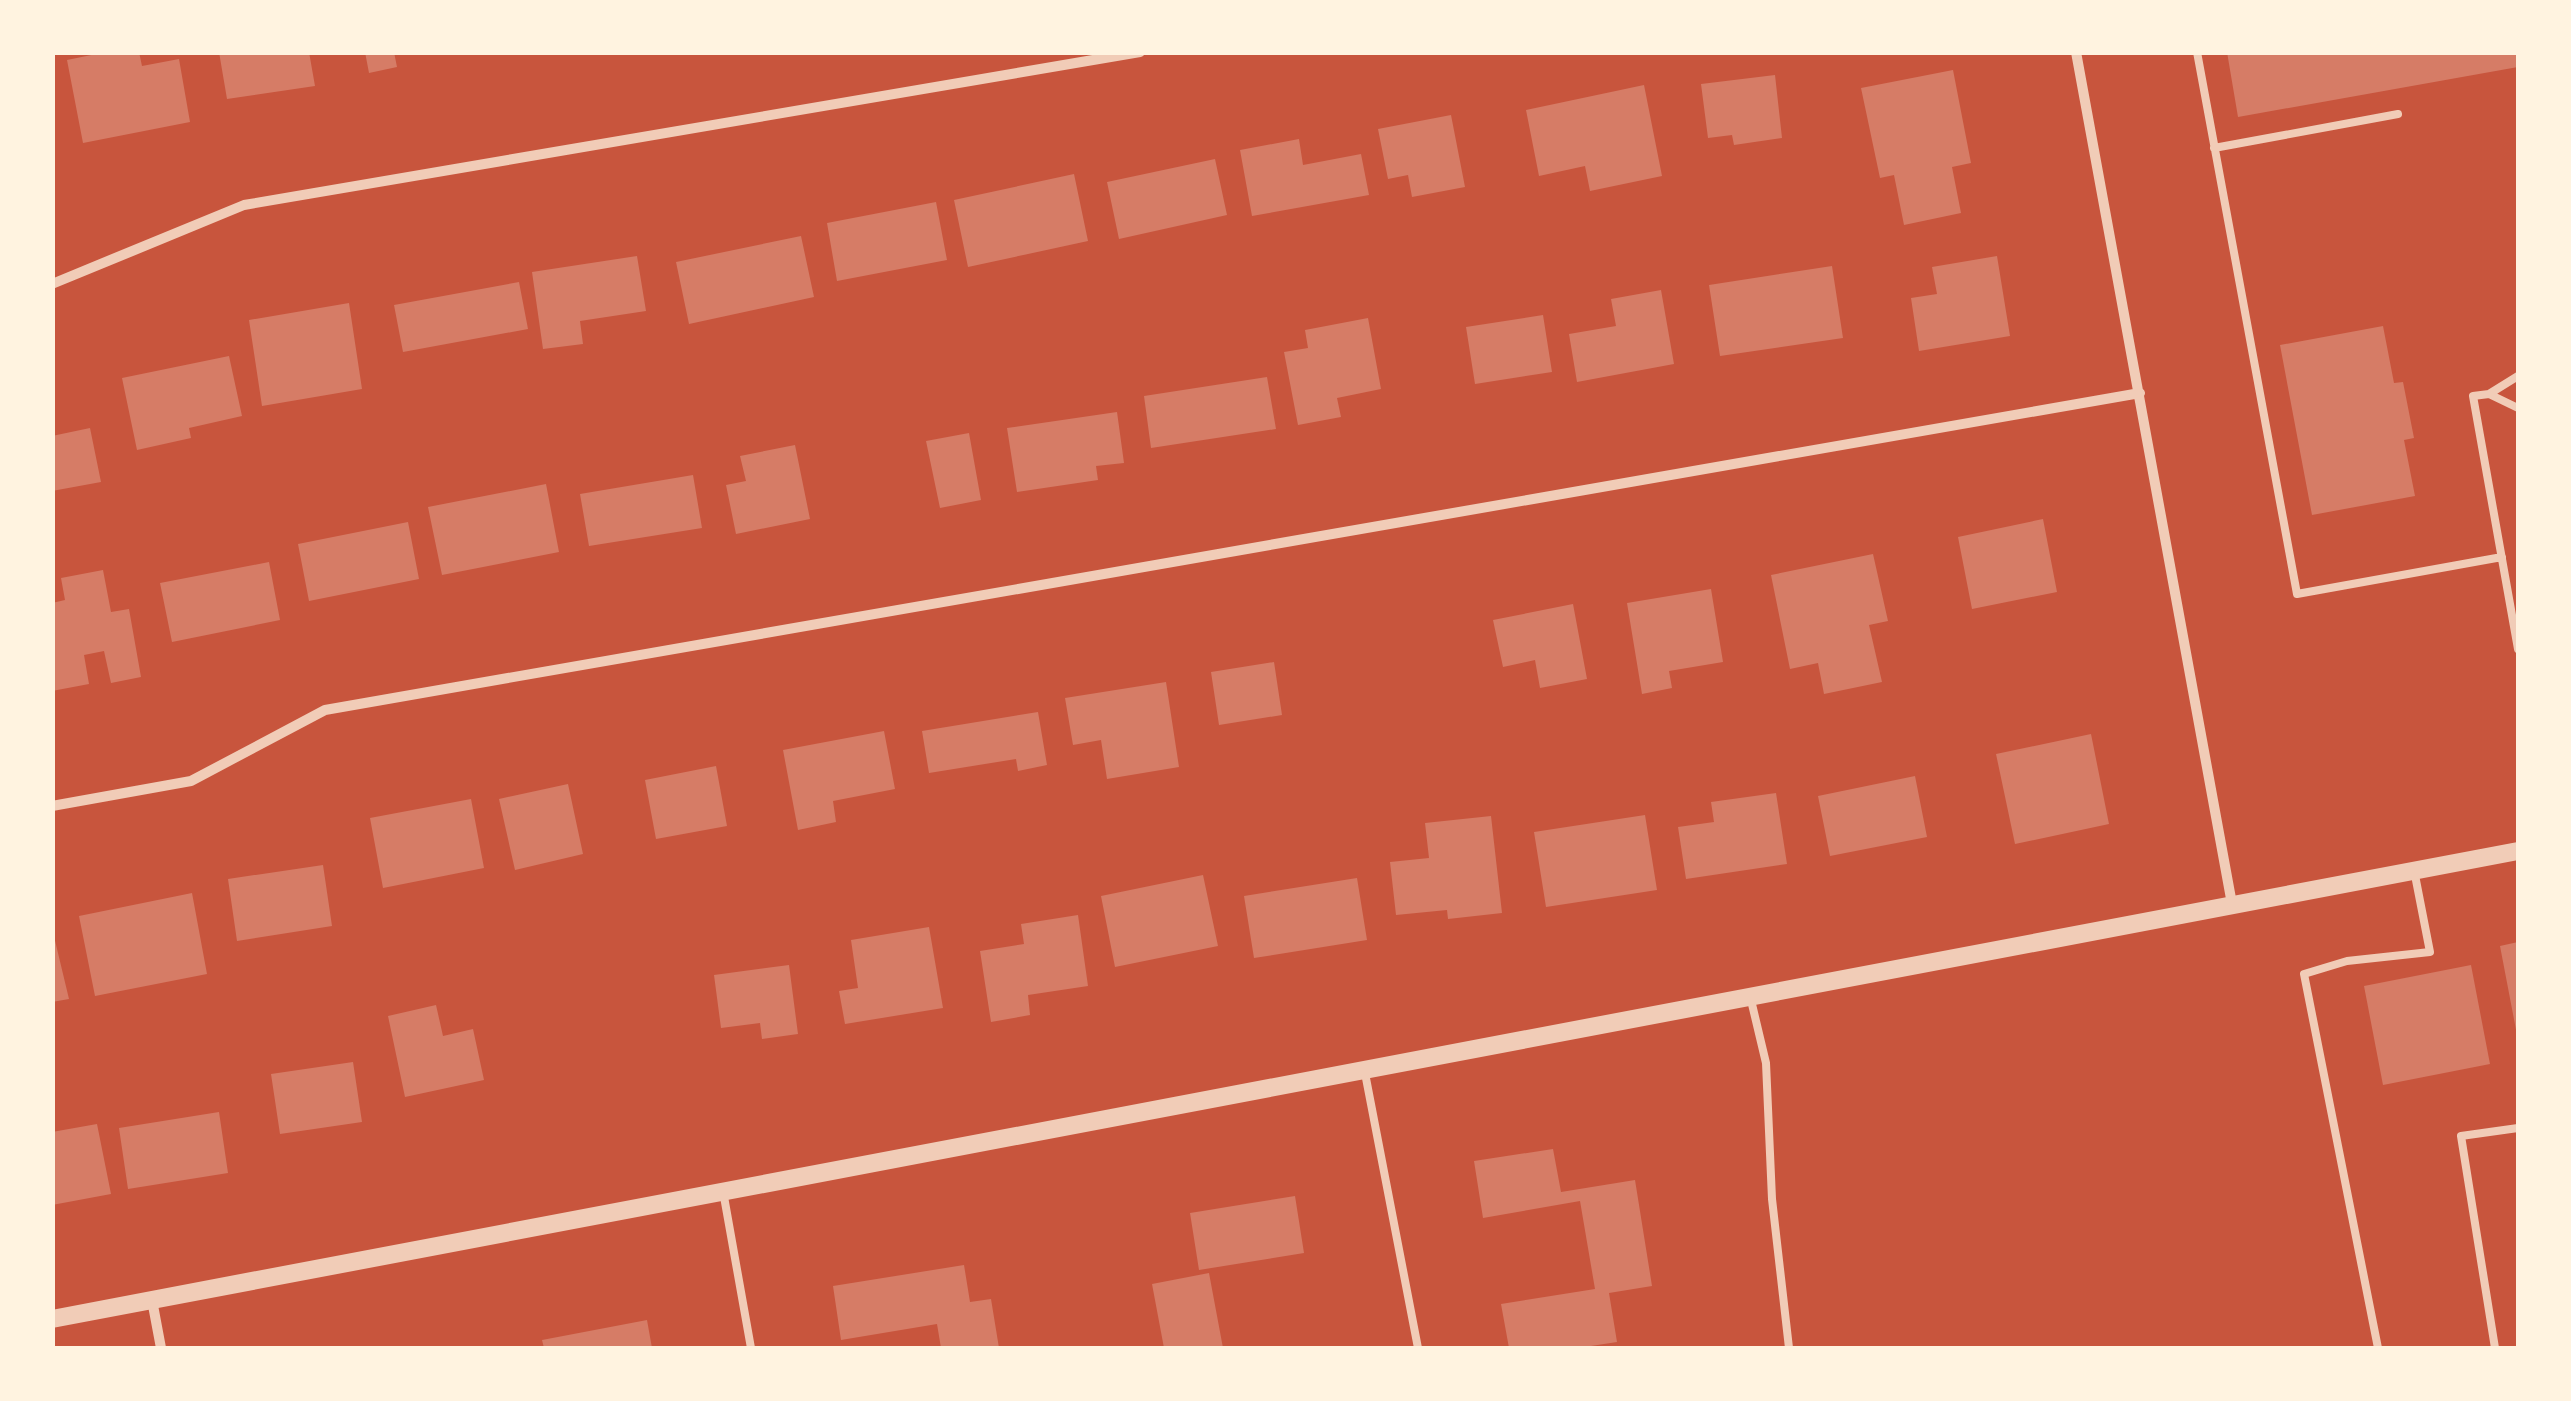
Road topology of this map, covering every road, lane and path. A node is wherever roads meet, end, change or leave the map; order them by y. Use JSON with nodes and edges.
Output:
{"nodes":[{"id":1,"x":1140,"y":52,"type":"edge"},
{"id":2,"x":2076,"y":52,"type":"edge"},
{"id":3,"x":2197,"y":52,"type":"edge"},
{"id":4,"x":2398,"y":114,"type":"dead end"},
{"id":5,"x":2214,"y":148,"type":"junction"},
{"id":6,"x":52,"y":284,"type":"edge"},
{"id":7,"x":2518,"y":376,"type":"edge"},
{"id":8,"x":2140,"y":393,"type":"junction"},
{"id":9,"x":2489,"y":394,"type":"junction"},
{"id":10,"x":2518,"y":408,"type":"edge"},
{"id":11,"x":2502,"y":557,"type":"junction"},
{"id":12,"x":2518,"y":649,"type":"edge"},
{"id":13,"x":52,"y":806,"type":"edge"},
{"id":14,"x":2518,"y":851,"type":"edge"},
{"id":15,"x":2414,"y":870,"type":"junction"},
{"id":16,"x":2232,"y":904,"type":"junction"},
{"id":17,"x":1750,"y":996,"type":"junction"},
{"id":18,"x":1365,"y":1070,"type":"junction"},
{"id":19,"x":2518,"y":1128,"type":"edge"},
{"id":20,"x":723,"y":1191,"type":"junction"},
{"id":21,"x":152,"y":1300,"type":"junction"},
{"id":22,"x":52,"y":1319,"type":"edge"},
{"id":23,"x":161,"y":1348,"type":"edge"},
{"id":24,"x":751,"y":1348,"type":"edge"},
{"id":25,"x":1418,"y":1348,"type":"edge"},
{"id":26,"x":1789,"y":1348,"type":"edge"},
{"id":27,"x":2378,"y":1348,"type":"edge"},
{"id":28,"x":2495,"y":1348,"type":"edge"}],
"edges":[{"from":1,"to":6,"type":"street"},
{"from":2,"to":8,"type":"street"},
{"from":3,"to":5,"type":"lane"},
{"from":4,"to":5,"type":"lane"},
{"from":5,"to":11,"type":"lane"},
{"from":7,"to":9,"type":"lane"},
{"from":8,"to":13,"type":"street"},
{"from":8,"to":16,"type":"street"},
{"from":9,"to":10,"type":"lane"},
{"from":9,"to":11,"type":"lane"},
{"from":11,"to":12,"type":"lane"},
{"from":14,"to":15,"type":"street"},
{"from":15,"to":16,"type":"street"},
{"from":15,"to":27,"type":"lane"},
{"from":16,"to":17,"type":"street"},
{"from":17,"to":18,"type":"street"},
{"from":17,"to":26,"type":"lane"},
{"from":18,"to":20,"type":"street"},
{"from":18,"to":25,"type":"lane"},
{"from":19,"to":28,"type":"lane"},
{"from":20,"to":21,"type":"street"},
{"from":20,"to":24,"type":"lane"},
{"from":21,"to":22,"type":"street"},
{"from":21,"to":23,"type":"street"}]}
